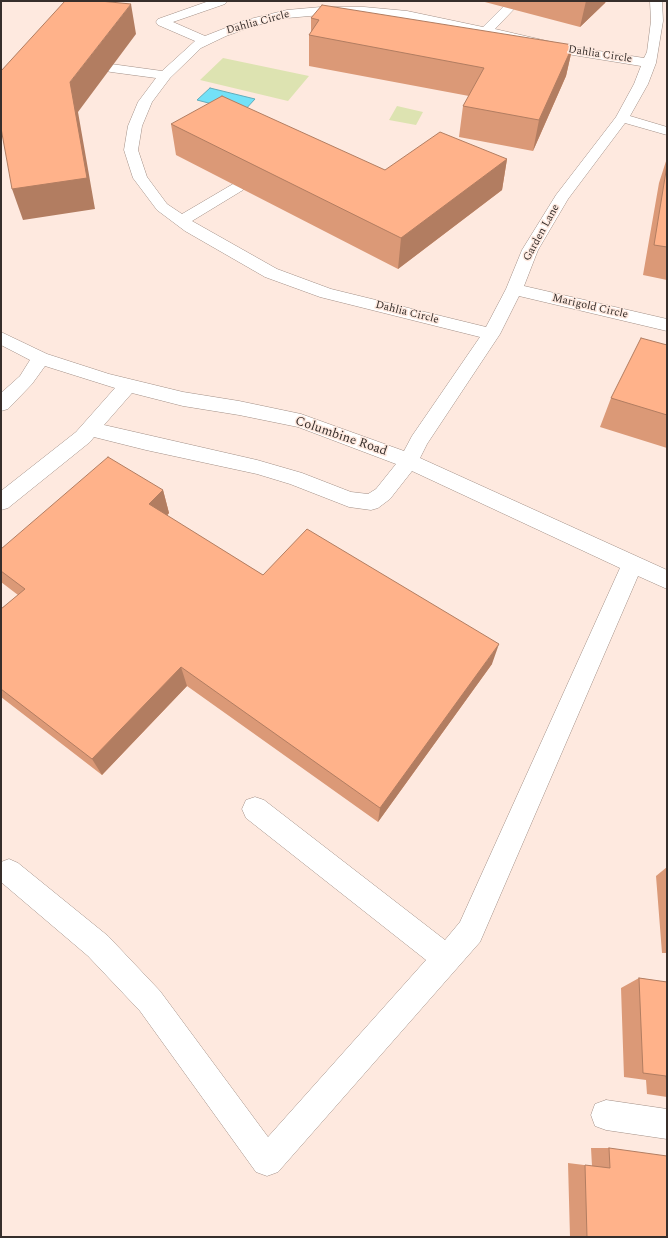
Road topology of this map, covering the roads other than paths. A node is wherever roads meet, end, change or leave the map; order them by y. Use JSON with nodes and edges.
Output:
{"nodes":[{"id":1,"x":221,"y":1,"type":"edge"},
{"id":2,"x":656,"y":1,"type":"edge"},
{"id":3,"x":509,"y":8,"type":"dead end"},
{"id":4,"x":407,"y":15,"type":"junction"},
{"id":5,"x":400,"y":27,"type":"edge"},
{"id":6,"x":486,"y":31,"type":"junction"},
{"id":7,"x":661,"y":38,"type":"edge"},
{"id":8,"x":205,"y":41,"type":"junction"},
{"id":9,"x":650,"y":63,"type":"junction"},
{"id":10,"x":111,"y":68,"type":"dead end"},
{"id":11,"x":165,"y":75,"type":"junction"},
{"id":12,"x":622,"y":118,"type":"junction"},
{"id":13,"x":667,"y":131,"type":"edge"},
{"id":14,"x":238,"y":187,"type":"edge"},
{"id":15,"x":182,"y":222,"type":"junction"},
{"id":16,"x":514,"y":289,"type":"junction"},
{"id":17,"x":667,"y":325,"type":"edge"},
{"id":18,"x":492,"y":334,"type":"junction"},
{"id":19,"x":1,"y":338,"type":"edge"},
{"id":20,"x":42,"y":358,"type":"junction"},
{"id":21,"x":128,"y":385,"type":"junction"},
{"id":22,"x":1,"y":404,"type":"edge"},
{"id":23,"x":90,"y":429,"type":"junction"},
{"id":24,"x":409,"y":461,"type":"junction"},
{"id":25,"x":1,"y":502,"type":"edge"},
{"id":26,"x":632,"y":564,"type":"junction"},
{"id":27,"x":667,"y":580,"type":"edge"},
{"id":28,"x":256,"y":809,"type":"dead end"},
{"id":29,"x":8,"y":872,"type":"dead end"},
{"id":30,"x":447,"y":959,"type":"junction"},
{"id":31,"x":606,"y":1115,"type":"dead end"},
{"id":32,"x":667,"y":1124,"type":"edge"}],
"edges":[{"from":1,"to":8,"type":"street"},
{"from":2,"to":7,"type":"street","name":"Garden Lane"},
{"from":3,"to":6,"type":"street"},
{"from":4,"to":5,"type":"street"},
{"from":4,"to":6,"type":"street","name":"Dahlia Circle"},
{"from":4,"to":8,"type":"street","name":"Dahlia Circle"},
{"from":6,"to":9,"type":"street","name":"Dahlia Circle"},
{"from":7,"to":9,"type":"street","name":"Garden Lane"},
{"from":8,"to":11,"type":"street","name":"Dahlia Circle"},
{"from":9,"to":12,"type":"street","name":"Garden Lane"},
{"from":10,"to":11,"type":"street"},
{"from":11,"to":15,"type":"street","name":"Dahlia Circle"},
{"from":12,"to":13,"type":"street"},
{"from":12,"to":16,"type":"street","name":"Garden Lane"},
{"from":14,"to":15,"type":"street"},
{"from":15,"to":18,"type":"street","name":"Dahlia Circle"},
{"from":16,"to":17,"type":"street","name":"Marigold Circle"},
{"from":16,"to":18,"type":"street","name":"Garden Lane"},
{"from":18,"to":24,"type":"street","name":"Garden Lane"},
{"from":19,"to":20,"type":"street","name":"Columbine Road"},
{"from":20,"to":21,"type":"street","name":"Columbine Road"},
{"from":20,"to":22,"type":"street"},
{"from":21,"to":23,"type":"street"},
{"from":21,"to":24,"type":"street","name":"Columbine Road"},
{"from":23,"to":24,"type":"street","name":"Garden Lane"},
{"from":23,"to":25,"type":"street"},
{"from":24,"to":26,"type":"street","name":"Columbine Road"},
{"from":26,"to":27,"type":"street","name":"Columbine Road"},
{"from":26,"to":30,"type":"street"},
{"from":28,"to":30,"type":"street"},
{"from":29,"to":30,"type":"street"},
{"from":31,"to":32,"type":"street"}]}
